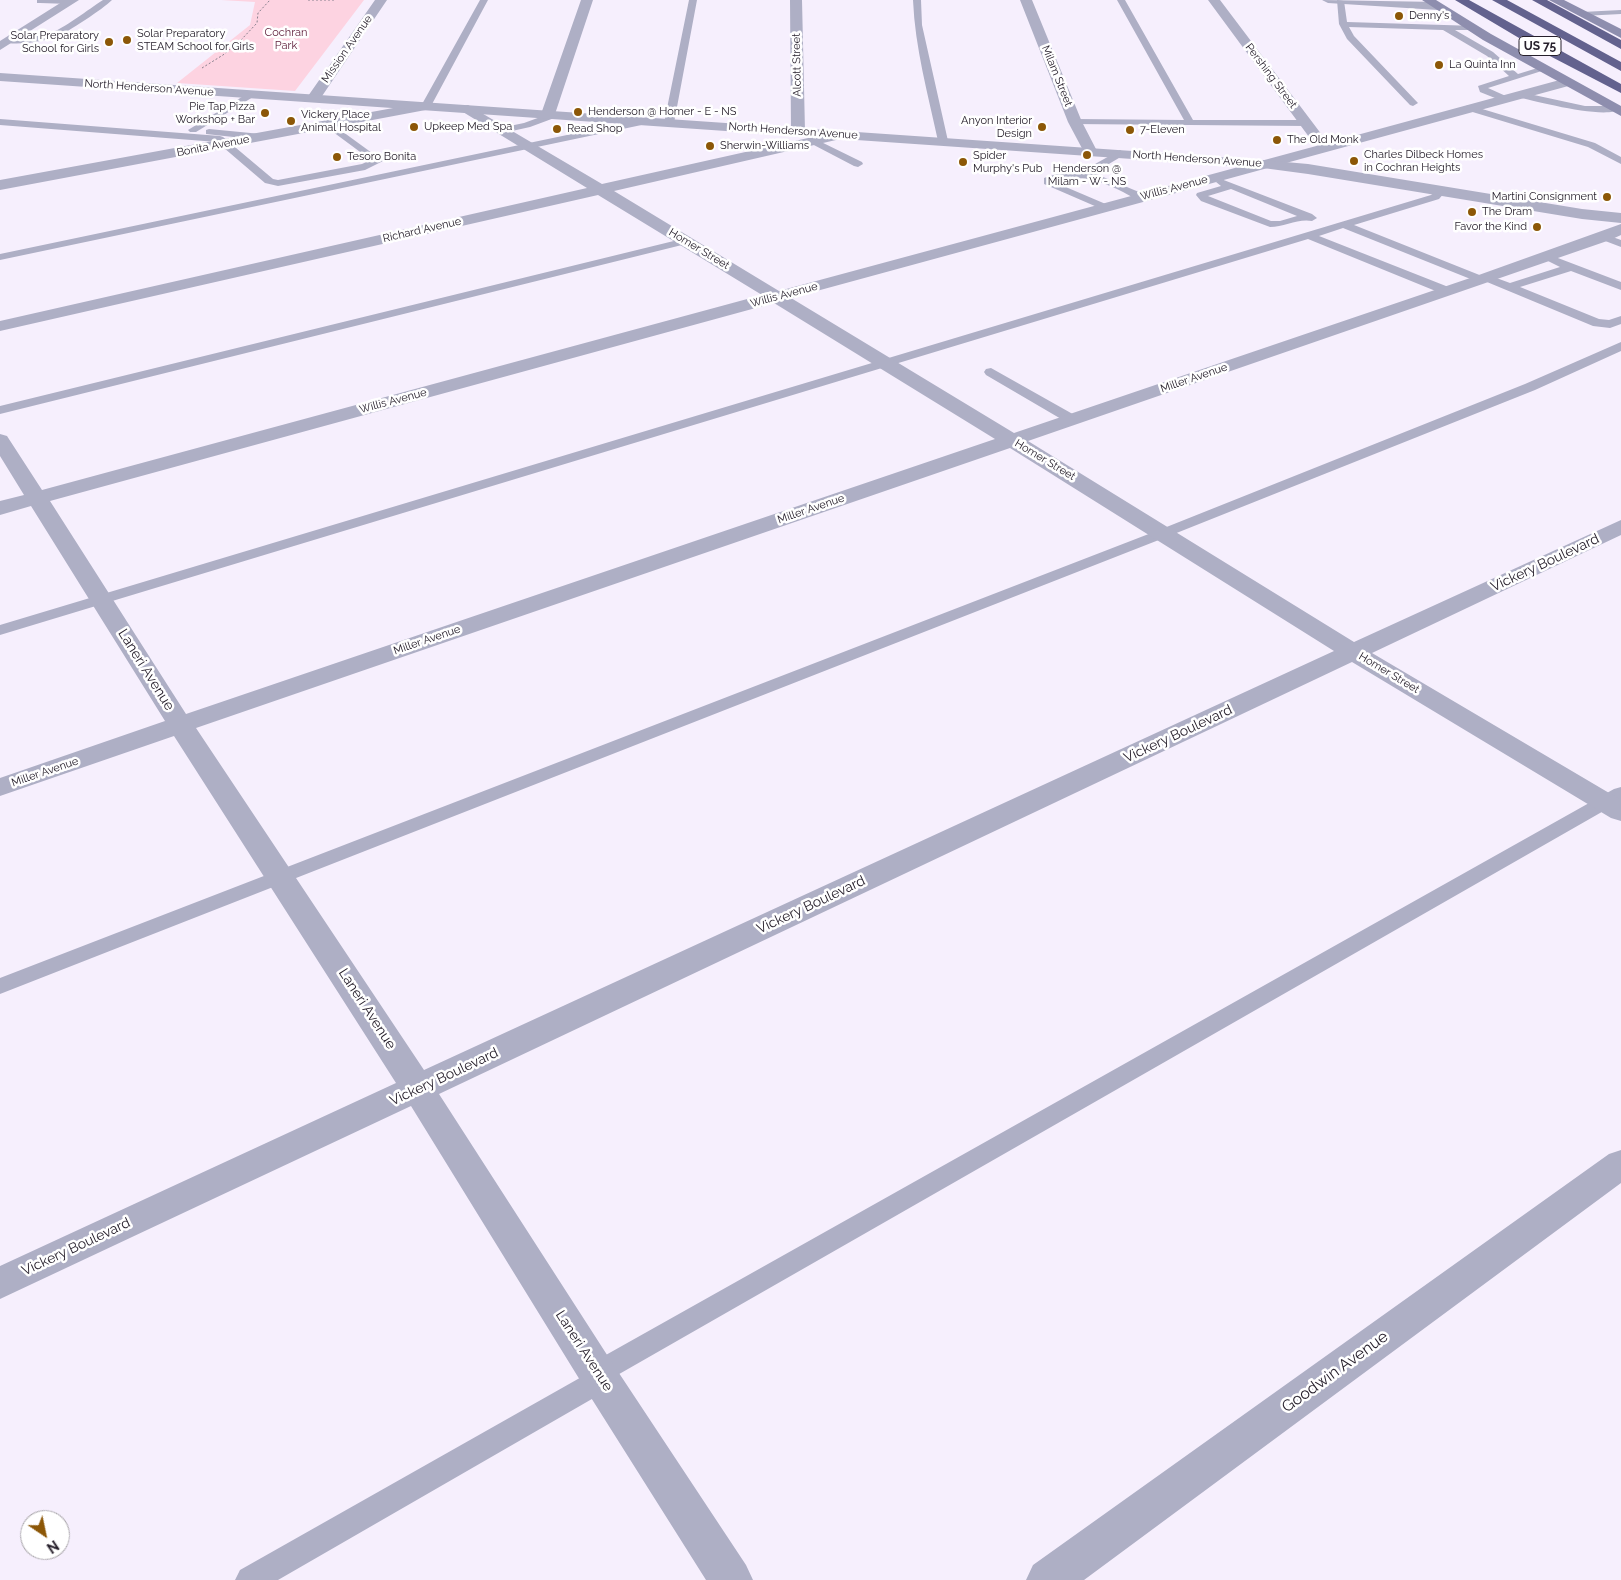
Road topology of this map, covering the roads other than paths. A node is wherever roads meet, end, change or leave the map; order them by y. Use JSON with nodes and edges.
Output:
{"nodes":[{"id":1,"x":108,"y":0,"type":"edge"},
{"id":2,"x":381,"y":0,"type":"edge"},
{"id":3,"x":484,"y":0,"type":"edge"},
{"id":4,"x":587,"y":0,"type":"edge"},
{"id":5,"x":694,"y":0,"type":"edge"},
{"id":6,"x":796,"y":0,"type":"edge"},
{"id":7,"x":917,"y":0,"type":"edge"},
{"id":8,"x":1026,"y":0,"type":"edge"},
{"id":9,"x":1121,"y":0,"type":"edge"},
{"id":10,"x":1214,"y":0,"type":"edge"},
{"id":11,"x":1331,"y":0,"type":"edge"},
{"id":12,"x":1461,"y":0,"type":"edge"},
{"id":13,"x":1498,"y":0,"type":"edge"},
{"id":14,"x":1538,"y":0,"type":"edge"},
{"id":15,"x":1555,"y":0,"type":"edge"},
{"id":16,"x":40,"y":1,"type":"edge"},
{"id":17,"x":72,"y":1,"type":"edge"},
{"id":18,"x":1340,"y":1,"type":"edge"},
{"id":19,"x":1433,"y":3,"type":"edge"},
{"id":20,"x":1599,"y":4,"type":"dead end"},
{"id":21,"x":1619,"y":12,"type":"edge"},
{"id":22,"x":1582,"y":14,"type":"junction"},
{"id":23,"x":1343,"y":24,"type":"junction"},
{"id":24,"x":1444,"y":27,"type":"junction"},
{"id":25,"x":1473,"y":28,"type":"junction"},
{"id":26,"x":1621,"y":34,"type":"edge"},
{"id":27,"x":4,"y":44,"type":"edge"},
{"id":28,"x":1621,"y":45,"type":"edge"},
{"id":29,"x":1621,"y":67,"type":"edge"},
{"id":30,"x":1544,"y":69,"type":"junction"},
{"id":31,"x":1515,"y":76,"type":"junction"},
{"id":32,"x":0,"y":77,"type":"edge"},
{"id":33,"x":1567,"y":82,"type":"junction"},
{"id":34,"x":1621,"y":89,"type":"edge"},
{"id":35,"x":250,"y":95,"type":"junction"},
{"id":36,"x":1520,"y":95,"type":"junction"},
{"id":37,"x":313,"y":99,"type":"junction"},
{"id":38,"x":1505,"y":99,"type":"junction"},
{"id":39,"x":1413,"y":103,"type":"dead end"},
{"id":40,"x":426,"y":106,"type":"junction"},
{"id":41,"x":1469,"y":108,"type":"junction"},
{"id":42,"x":468,"y":109,"type":"junction"},
{"id":43,"x":1618,"y":110,"type":"edge"},
{"id":44,"x":551,"y":114,"type":"junction"},
{"id":45,"x":648,"y":121,"type":"junction"},
{"id":46,"x":0,"y":122,"type":"edge"},
{"id":47,"x":669,"y":122,"type":"junction"},
{"id":48,"x":1075,"y":122,"type":"junction"},
{"id":49,"x":1190,"y":122,"type":"junction"},
{"id":50,"x":1306,"y":122,"type":"junction"},
{"id":51,"x":328,"y":124,"type":"junction"},
{"id":52,"x":503,"y":130,"type":"junction"},
{"id":53,"x":798,"y":131,"type":"junction"},
{"id":54,"x":844,"y":134,"type":"junction"},
{"id":55,"x":261,"y":137,"type":"junction"},
{"id":56,"x":812,"y":141,"type":"junction"},
{"id":57,"x":943,"y":141,"type":"junction"},
{"id":58,"x":225,"y":143,"type":"junction"},
{"id":59,"x":1333,"y":145,"type":"junction"},
{"id":60,"x":530,"y":146,"type":"junction"},
{"id":61,"x":1090,"y":151,"type":"junction"},
{"id":62,"x":1120,"y":153,"type":"junction"},
{"id":63,"x":1621,"y":161,"type":"edge"},
{"id":64,"x":858,"y":164,"type":"dead end"},
{"id":65,"x":1263,"y":164,"type":"junction"},
{"id":66,"x":1091,"y":174,"type":"junction"},
{"id":67,"x":0,"y":176,"type":"edge"},
{"id":68,"x":1210,"y":178,"type":"junction"},
{"id":69,"x":7,"y":184,"type":"edge"},
{"id":70,"x":1231,"y":186,"type":"junction"},
{"id":71,"x":600,"y":189,"type":"junction"},
{"id":72,"x":1441,"y":191,"type":"junction"},
{"id":73,"x":1142,"y":197,"type":"junction"},
{"id":74,"x":1104,"y":207,"type":"junction"},
{"id":75,"x":1582,"y":214,"type":"junction"},
{"id":76,"x":1308,"y":216,"type":"junction"},
{"id":77,"x":1621,"y":218,"type":"edge"},
{"id":78,"x":1338,"y":225,"type":"junction"},
{"id":79,"x":1621,"y":225,"type":"edge"},
{"id":80,"x":1621,"y":229,"type":"edge"},
{"id":81,"x":1308,"y":235,"type":"junction"},
{"id":82,"x":686,"y":241,"type":"junction"},
{"id":83,"x":1613,"y":241,"type":"edge"},
{"id":84,"x":0,"y":257,"type":"edge"},
{"id":85,"x":1546,"y":257,"type":"junction"},
{"id":86,"x":1571,"y":267,"type":"junction"},
{"id":87,"x":1484,"y":279,"type":"junction"},
{"id":88,"x":1621,"y":286,"type":"edge"},
{"id":89,"x":1510,"y":287,"type":"junction"},
{"id":90,"x":1447,"y":291,"type":"junction"},
{"id":91,"x":778,"y":296,"type":"junction"},
{"id":92,"x":1621,"y":320,"type":"edge"},
{"id":93,"x":0,"y":326,"type":"edge"},
{"id":94,"x":1621,"y":346,"type":"edge"},
{"id":95,"x":882,"y":362,"type":"junction"},
{"id":96,"x":991,"y":372,"type":"dead end"},
{"id":97,"x":0,"y":410,"type":"edge"},
{"id":98,"x":1074,"y":420,"type":"junction"},
{"id":99,"x":0,"y":440,"type":"edge"},
{"id":100,"x":1012,"y":441,"type":"junction"},
{"id":101,"x":36,"y":498,"type":"junction"},
{"id":102,"x":0,"y":508,"type":"edge"},
{"id":103,"x":1621,"y":527,"type":"edge"},
{"id":104,"x":1164,"y":533,"type":"junction"},
{"id":105,"x":102,"y":599,"type":"junction"},
{"id":106,"x":0,"y":630,"type":"edge"},
{"id":107,"x":1353,"y":652,"type":"junction"},
{"id":108,"x":181,"y":726,"type":"junction"},
{"id":109,"x":0,"y":787,"type":"edge"},
{"id":110,"x":1615,"y":803,"type":"edge"},
{"id":111,"x":281,"y":876,"type":"junction"},
{"id":112,"x":0,"y":986,"type":"edge"},
{"id":113,"x":418,"y":1089,"type":"junction"},
{"id":114,"x":1621,"y":1164,"type":"edge"},
{"id":115,"x":0,"y":1283,"type":"edge"},
{"id":116,"x":599,"y":1376,"type":"junction"},
{"id":117,"x":250,"y":1580,"type":"edge"},
{"id":118,"x":731,"y":1580,"type":"edge"},
{"id":119,"x":1048,"y":1580,"type":"edge"}],
"edges":[{"from":1,"to":27,"type":"lane"},
{"from":2,"to":37,"type":"street","name":"Mission Avenue"},
{"from":3,"to":40,"type":"lane"},
{"from":4,"to":44,"type":"street"},
{"from":5,"to":47,"type":"lane"},
{"from":6,"to":53,"type":"street","name":"Alcott Street"},
{"from":7,"to":57,"type":"lane"},
{"from":8,"to":48,"type":"street","name":"Milam Street"},
{"from":9,"to":49,"type":"lane"},
{"from":10,"to":50,"type":"street","name":"Pershing Street"},
{"from":11,"to":18,"type":"street"},
{"from":12,"to":34,"type":"highway","number":"US 75"},
{"from":13,"to":29,"type":"highway","number":"US 75"},
{"from":14,"to":28,"type":"highway"},
{"from":15,"to":22,"type":"main road"},
{"from":16,"to":17,"type":"lane"},
{"from":17,"to":27,"type":"street"},
{"from":18,"to":19,"type":"street"},
{"from":18,"to":23,"type":"lane"},
{"from":19,"to":25,"type":"main road"},
{"from":20,"to":21,"type":"lane"},
{"from":21,"to":22,"type":"lane"},
{"from":22,"to":26,"type":"main road"},
{"from":23,"to":24,"type":"lane"},
{"from":23,"to":39,"type":"lane"},
{"from":24,"to":25,"type":"lane"},
{"from":24,"to":31,"type":"lane"},
{"from":25,"to":30,"type":"main road"},
{"from":30,"to":31,"type":"lane"},
{"from":30,"to":33,"type":"main road"},
{"from":31,"to":38,"type":"lane"},
{"from":32,"to":35,"type":"street","name":"North Henderson Avenue"},
{"from":33,"to":36,"type":"street","name":"Willis Avenue"},
{"from":33,"to":43,"type":"main road"},
{"from":35,"to":37,"type":"street","name":"North Henderson Avenue"},
{"from":35,"to":55,"type":"lane"},
{"from":36,"to":38,"type":"street","name":"Willis Avenue"},
{"from":36,"to":43,"type":"lane"},
{"from":37,"to":40,"type":"street","name":"North Henderson Avenue"},
{"from":38,"to":41,"type":"street","name":"Willis Avenue"},
{"from":40,"to":42,"type":"street","name":"North Henderson Avenue"},
{"from":40,"to":51,"type":"street","name":"Bonita Avenue"},
{"from":41,"to":59,"type":"street","name":"Willis Avenue"},
{"from":41,"to":63,"type":"lane"},
{"from":42,"to":44,"type":"street","name":"North Henderson Avenue"},
{"from":42,"to":52,"type":"street","name":"Homer Street"},
{"from":44,"to":45,"type":"street","name":"North Henderson Avenue"},
{"from":44,"to":52,"type":"lane"},
{"from":45,"to":47,"type":"street","name":"North Henderson Avenue"},
{"from":45,"to":60,"type":"lane"},
{"from":46,"to":58,"type":"lane"},
{"from":47,"to":53,"type":"street","name":"North Henderson Avenue"},
{"from":48,"to":49,"type":"lane"},
{"from":48,"to":61,"type":"street","name":"Milam Street"},
{"from":49,"to":50,"type":"lane"},
{"from":50,"to":59,"type":"street","name":"Pershing Street"},
{"from":51,"to":55,"type":"street","name":"Bonita Avenue"},
{"from":51,"to":58,"type":"lane"},
{"from":52,"to":60,"type":"street","name":"Homer Street"},
{"from":53,"to":54,"type":"street","name":"North Henderson Avenue"},
{"from":54,"to":56,"type":"street","name":"Richard Avenue"},
{"from":54,"to":57,"type":"street","name":"North Henderson Avenue"},
{"from":55,"to":58,"type":"street","name":"Bonita Avenue"},
{"from":56,"to":64,"type":"lane"},
{"from":56,"to":71,"type":"street","name":"Richard Avenue"},
{"from":57,"to":61,"type":"street","name":"North Henderson Avenue"},
{"from":58,"to":69,"type":"street","name":"Bonita Avenue"},
{"from":59,"to":65,"type":"street","name":"Willis Avenue"},
{"from":60,"to":71,"type":"street","name":"Homer Street"},
{"from":60,"to":84,"type":"lane"},
{"from":61,"to":62,"type":"street","name":"North Henderson Avenue"},
{"from":62,"to":65,"type":"street","name":"North Henderson Avenue"},
{"from":62,"to":66,"type":"lane"},
{"from":65,"to":68,"type":"street","name":"Willis Avenue"},
{"from":65,"to":72,"type":"street","name":"North Henderson Avenue"},
{"from":66,"to":73,"type":"lane"},
{"from":66,"to":74,"type":"lane"},
{"from":67,"to":69,"type":"street"},
{"from":68,"to":70,"type":"lane"},
{"from":68,"to":73,"type":"street","name":"Willis Avenue"},
{"from":70,"to":76,"type":"lane"},
{"from":70,"to":76,"type":"lane"},
{"from":71,"to":82,"type":"street","name":"Homer Street"},
{"from":71,"to":93,"type":"street","name":"Richard Avenue"},
{"from":72,"to":75,"type":"street","name":"North Henderson Avenue"},
{"from":72,"to":78,"type":"lane"},
{"from":73,"to":74,"type":"street","name":"Willis Avenue"},
{"from":74,"to":91,"type":"street","name":"Willis Avenue"},
{"from":75,"to":77,"type":"street","name":"North Henderson Avenue"},
{"from":75,"to":79,"type":"street","name":"North Henderson Avenue"},
{"from":76,"to":78,"type":"lane"},
{"from":78,"to":81,"type":"lane"},
{"from":78,"to":87,"type":"lane"},
{"from":80,"to":83,"type":"street","name":"Miller Avenue"},
{"from":81,"to":90,"type":"lane"},
{"from":81,"to":95,"type":"lane"},
{"from":82,"to":91,"type":"street","name":"Homer Street"},
{"from":82,"to":97,"type":"lane"},
{"from":83,"to":85,"type":"street","name":"Miller Avenue"},
{"from":85,"to":86,"type":"lane"},
{"from":85,"to":87,"type":"street","name":"Miller Avenue"},
{"from":86,"to":88,"type":"lane"},
{"from":86,"to":89,"type":"lane"},
{"from":87,"to":89,"type":"lane"},
{"from":87,"to":90,"type":"street","name":"Miller Avenue"},
{"from":89,"to":92,"type":"lane"},
{"from":90,"to":98,"type":"street","name":"Miller Avenue"},
{"from":91,"to":95,"type":"street","name":"Homer Street"},
{"from":91,"to":101,"type":"street","name":"Willis Avenue"},
{"from":94,"to":104,"type":"lane"},
{"from":95,"to":100,"type":"street","name":"Homer Street"},
{"from":95,"to":105,"type":"lane"},
{"from":96,"to":98,"type":"lane"},
{"from":98,"to":100,"type":"street","name":"Miller Avenue"},
{"from":99,"to":101,"type":"street","name":"Laneri Avenue"},
{"from":100,"to":104,"type":"street","name":"Homer Street"},
{"from":100,"to":108,"type":"street","name":"Miller Avenue"},
{"from":101,"to":102,"type":"street","name":"Willis Avenue"},
{"from":101,"to":105,"type":"street","name":"Laneri Avenue"},
{"from":103,"to":107,"type":"street","name":"Vickery Boulevard"},
{"from":104,"to":107,"type":"street","name":"Homer Street"},
{"from":104,"to":111,"type":"lane"},
{"from":105,"to":106,"type":"lane"},
{"from":105,"to":108,"type":"street","name":"Laneri Avenue"},
{"from":107,"to":110,"type":"street","name":"Homer Street"},
{"from":107,"to":113,"type":"street","name":"Vickery Boulevard"},
{"from":108,"to":109,"type":"street","name":"Miller Avenue"},
{"from":108,"to":111,"type":"street","name":"Laneri Avenue"},
{"from":110,"to":116,"type":"lane"},
{"from":111,"to":112,"type":"lane"},
{"from":111,"to":113,"type":"street","name":"Laneri Avenue"},
{"from":113,"to":115,"type":"street","name":"Vickery Boulevard"},
{"from":113,"to":116,"type":"street","name":"Laneri Avenue"},
{"from":114,"to":119,"type":"street","name":"Goodwin Avenue"},
{"from":116,"to":117,"type":"lane"},
{"from":116,"to":118,"type":"street","name":"Laneri Avenue"}]}
